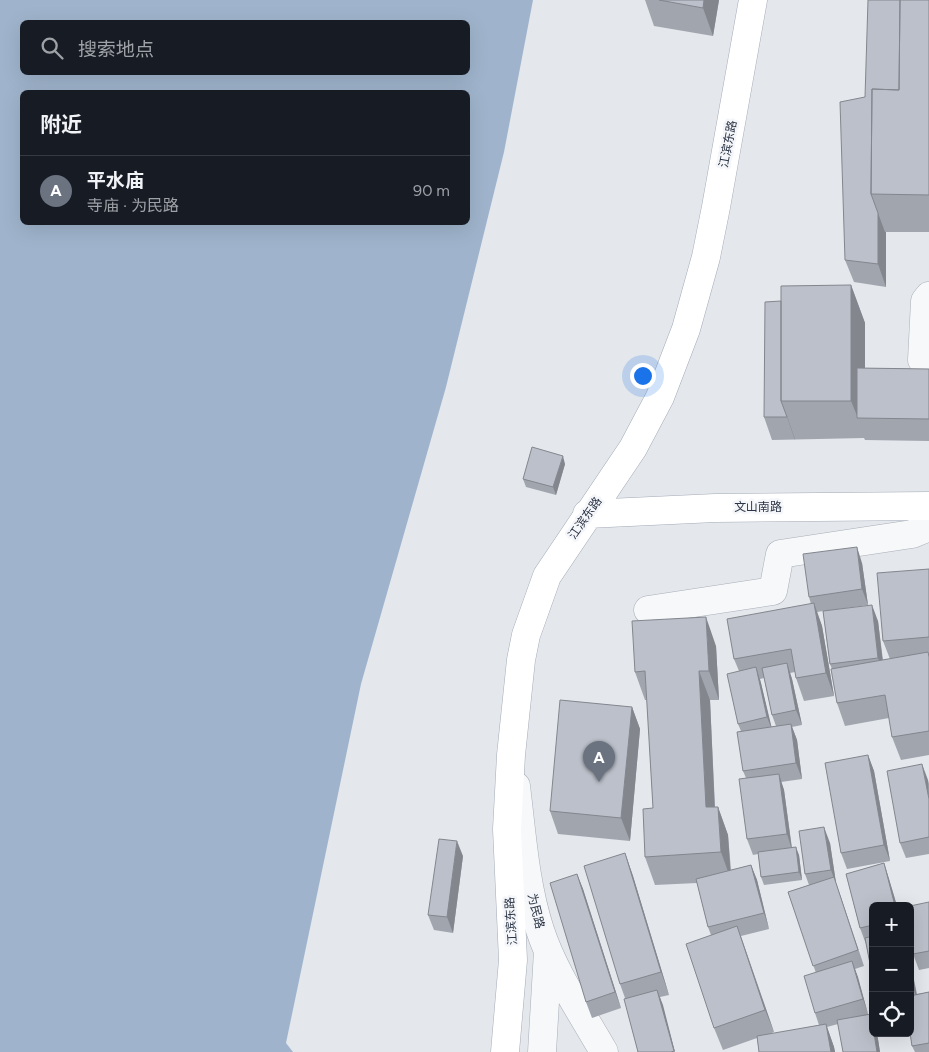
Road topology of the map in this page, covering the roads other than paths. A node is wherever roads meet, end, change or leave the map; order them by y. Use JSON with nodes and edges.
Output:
{"nodes":[{"id":1,"x":753,"y":0,"type":"edge"},
{"id":2,"x":929,"y":296,"type":"edge"},
{"id":3,"x":922,"y":360,"type":"dead end"},
{"id":4,"x":929,"y":506,"type":"edge"},
{"id":5,"x":587,"y":514,"type":"junction"},
{"id":6,"x":929,"y":527,"type":"edge"},
{"id":7,"x":648,"y":610,"type":"dead end"},
{"id":8,"x":511,"y":756,"type":"junction"},
{"id":9,"x":548,"y":949,"type":"junction"},
{"id":10,"x":505,"y":1052,"type":"edge"},
{"id":11,"x":542,"y":1052,"type":"edge"},
{"id":12,"x":604,"y":1052,"type":"edge"}],
"edges":[{"from":1,"to":5,"type":"main road","name":"江滨东路"},
{"from":2,"to":3,"type":"street"},
{"from":4,"to":5,"type":"main road","name":"文山南路"},
{"from":5,"to":8,"type":"main road","name":"江滨东路"},
{"from":6,"to":7,"type":"street"},
{"from":8,"to":9,"type":"street","name":"为民路"},
{"from":8,"to":10,"type":"main road","name":"江滨东路"},
{"from":9,"to":11,"type":"street"},
{"from":9,"to":12,"type":"street","name":"为民路"}]}
